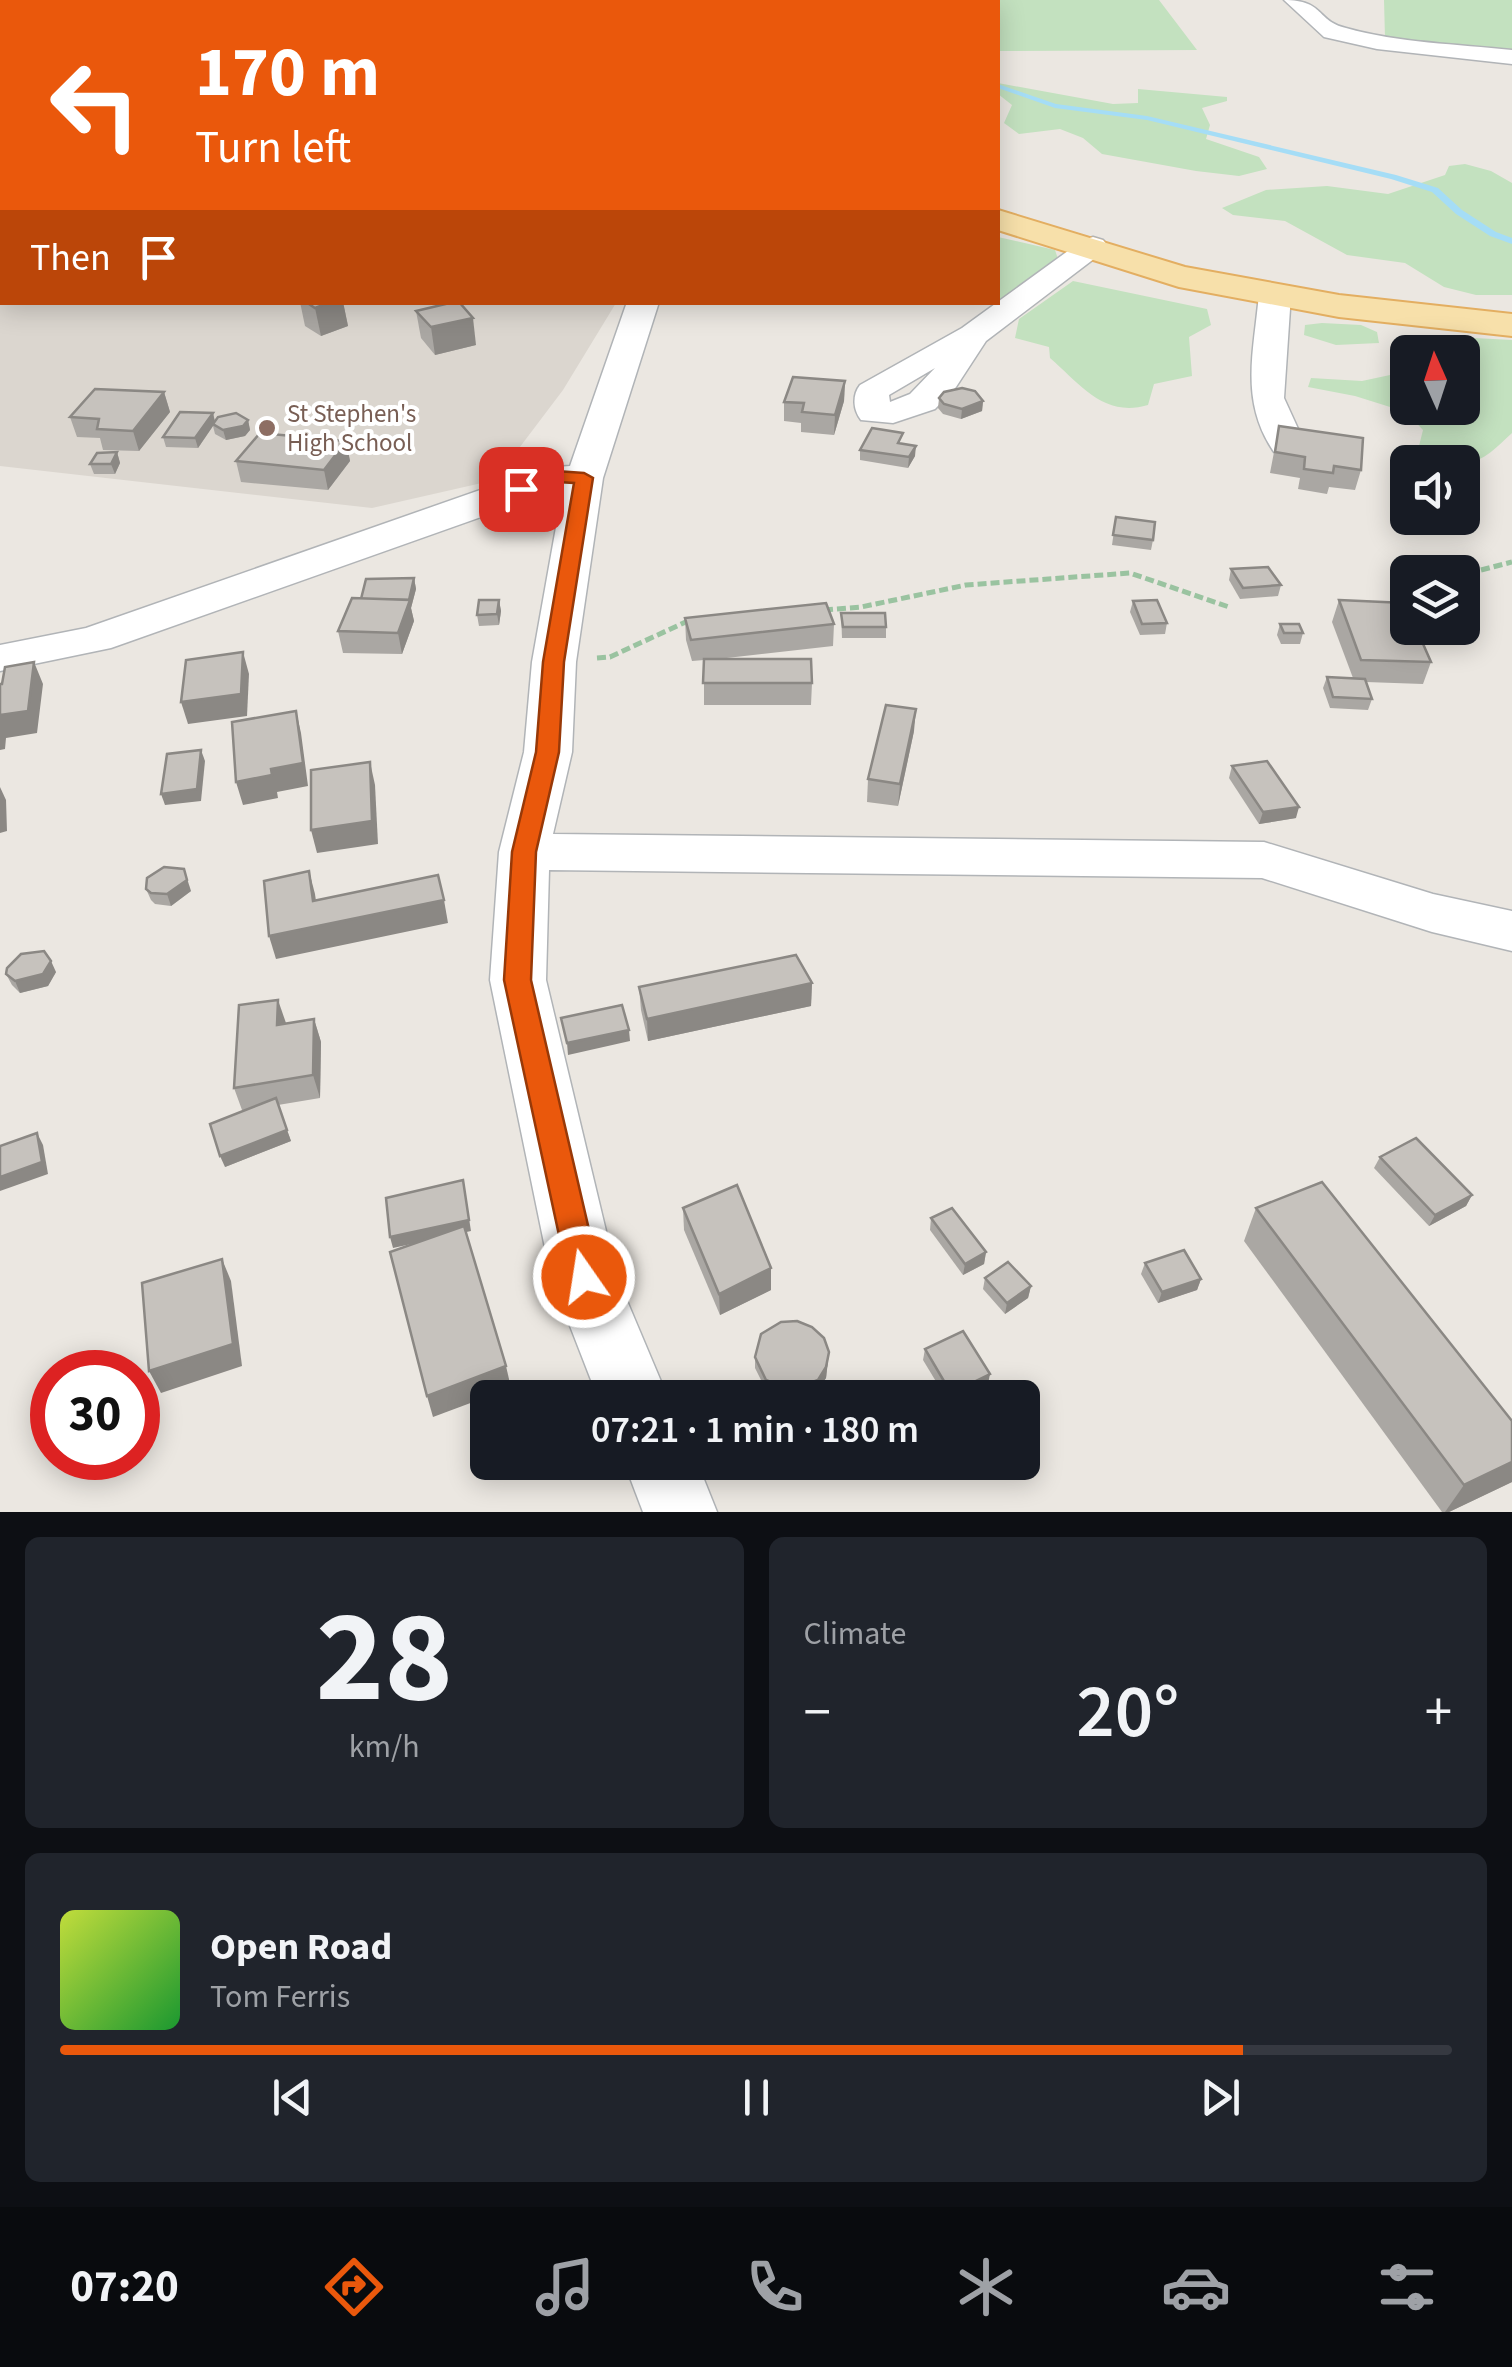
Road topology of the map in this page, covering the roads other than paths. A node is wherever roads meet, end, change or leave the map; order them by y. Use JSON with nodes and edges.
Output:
{"nodes":[{"id":1,"x":1294,"y":0,"type":"edge"},
{"id":2,"x":1512,"y":57,"type":"edge"},
{"id":3,"x":1000,"y":221,"type":"edge"},
{"id":4,"x":1092,"y":246,"type":"junction"},
{"id":5,"x":1274,"y":294,"type":"junction"},
{"id":6,"x":642,"y":305,"type":"edge"},
{"id":7,"x":1512,"y":325,"type":"edge"},
{"id":8,"x":973,"y":335,"type":"dead end"},
{"id":9,"x":1287,"y":444,"type":"edge"},
{"id":10,"x":584,"y":478,"type":"junction"},
{"id":11,"x":0,"y":658,"type":"edge"},
{"id":12,"x":524,"y":852,"type":"junction"},
{"id":13,"x":1512,"y":931,"type":"edge"},
{"id":14,"x":626,"y":1380,"type":"edge"},
{"id":15,"x":667,"y":1480,"type":"edge"},
{"id":16,"x":680,"y":1512,"type":"edge"}],
"edges":[{"from":1,"to":2,"type":"street"},
{"from":3,"to":4,"type":"main road"},
{"from":4,"to":5,"type":"main road"},
{"from":4,"to":8,"type":"street"},
{"from":5,"to":7,"type":"main road"},
{"from":5,"to":9,"type":"street"},
{"from":6,"to":10,"type":"street"},
{"from":10,"to":11,"type":"street"},
{"from":10,"to":12,"type":"street"},
{"from":12,"to":13,"type":"street"},
{"from":12,"to":14,"type":"street"},
{"from":15,"to":16,"type":"street"}]}
